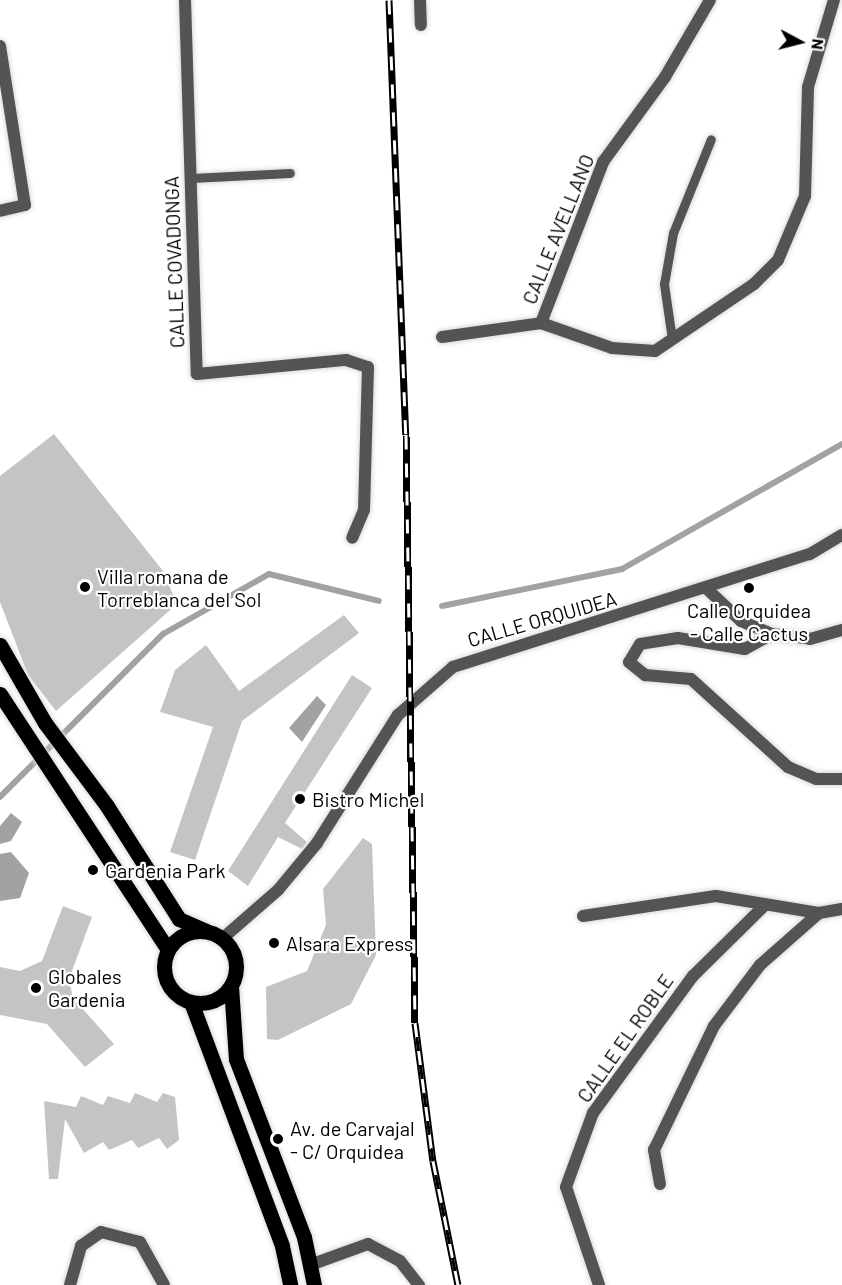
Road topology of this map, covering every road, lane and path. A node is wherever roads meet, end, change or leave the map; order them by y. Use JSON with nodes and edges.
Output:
{"nodes":[{"id":1,"x":185,"y":0,"type":"edge"},
{"id":2,"x":420,"y":0,"type":"edge"},
{"id":3,"x":710,"y":0,"type":"edge"},
{"id":4,"x":834,"y":0,"type":"edge"},
{"id":5,"x":421,"y":25,"type":"dead end"},
{"id":6,"x":0,"y":45,"type":"edge"},
{"id":7,"x":711,"y":138,"type":"dead end"},
{"id":8,"x":290,"y":172,"type":"dead end"},
{"id":9,"x":191,"y":178,"type":"junction"},
{"id":10,"x":0,"y":211,"type":"edge"},
{"id":11,"x":541,"y":323,"type":"junction"},
{"id":12,"x":442,"y":337,"type":"dead end"},
{"id":13,"x":672,"y":339,"type":"junction"},
{"id":14,"x":842,"y":535,"type":"edge"},
{"id":15,"x":352,"y":538,"type":"dead end"},
{"id":16,"x":706,"y":588,"type":"junction"},
{"id":17,"x":842,"y":630,"type":"edge"},
{"id":18,"x":772,"y":634,"type":"junction"},
{"id":19,"x":0,"y":645,"type":"edge"},
{"id":20,"x":0,"y":694,"type":"edge"},
{"id":21,"x":842,"y":780,"type":"edge"},
{"id":22,"x":764,"y":906,"type":"junction"},
{"id":23,"x":842,"y":909,"type":"edge"},
{"id":24,"x":819,"y":913,"type":"junction"},
{"id":25,"x":583,"y":916,"type":"dead end"},
{"id":26,"x":206,"y":931,"type":"junction"},
{"id":27,"x":224,"y":938,"type":"junction"},
{"id":28,"x":168,"y":950,"type":"junction"},
{"id":29,"x":231,"y":986,"type":"junction"},
{"id":30,"x":191,"y":1002,"type":"junction"},
{"id":31,"x":660,"y":1184,"type":"dead end"},
{"id":32,"x":310,"y":1265,"type":"junction"},
{"id":33,"x":287,"y":1283,"type":"edge"},
{"id":34,"x":70,"y":1285,"type":"edge"},
{"id":35,"x":164,"y":1285,"type":"edge"},
{"id":36,"x":314,"y":1285,"type":"edge"},
{"id":37,"x":419,"y":1285,"type":"edge"},
{"id":38,"x":599,"y":1285,"type":"edge"}],
"edges":[{"from":1,"to":9,"type":"street","name":"CALLE COVADONGA"},
{"from":2,"to":5,"type":"street"},
{"from":3,"to":11,"type":"street","name":"CALLE AVELLANO"},
{"from":4,"to":13,"type":"street"},
{"from":6,"to":10,"type":"street"},
{"from":7,"to":13,"type":"lane"},
{"from":8,"to":9,"type":"lane"},
{"from":9,"to":15,"type":"street","name":"CALLE COVADONGA"},
{"from":11,"to":12,"type":"street"},
{"from":11,"to":13,"type":"street"},
{"from":14,"to":16,"type":"street","name":"CALLE ORQUIDEA"},
{"from":16,"to":18,"type":"street"},
{"from":16,"to":27,"type":"street","name":"CALLE ORQUIDEA"},
{"from":17,"to":18,"type":"street"},
{"from":18,"to":21,"type":"street"},
{"from":19,"to":26,"type":"main road"},
{"from":20,"to":28,"type":"main road"},
{"from":22,"to":24,"type":"street"},
{"from":22,"to":25,"type":"street"},
{"from":22,"to":38,"type":"street","name":"CALLE EL ROBLE"},
{"from":23,"to":24,"type":"street"},
{"from":24,"to":31,"type":"street"},
{"from":26,"to":27,"type":"main road"},
{"from":26,"to":28,"type":"main road"},
{"from":27,"to":29,"type":"main road"},
{"from":28,"to":30,"type":"main road"},
{"from":29,"to":30,"type":"main road"},
{"from":29,"to":32,"type":"main road"},
{"from":30,"to":33,"type":"main road"},
{"from":32,"to":36,"type":"main road"},
{"from":32,"to":37,"type":"street"},
{"from":34,"to":35,"type":"street"}]}
